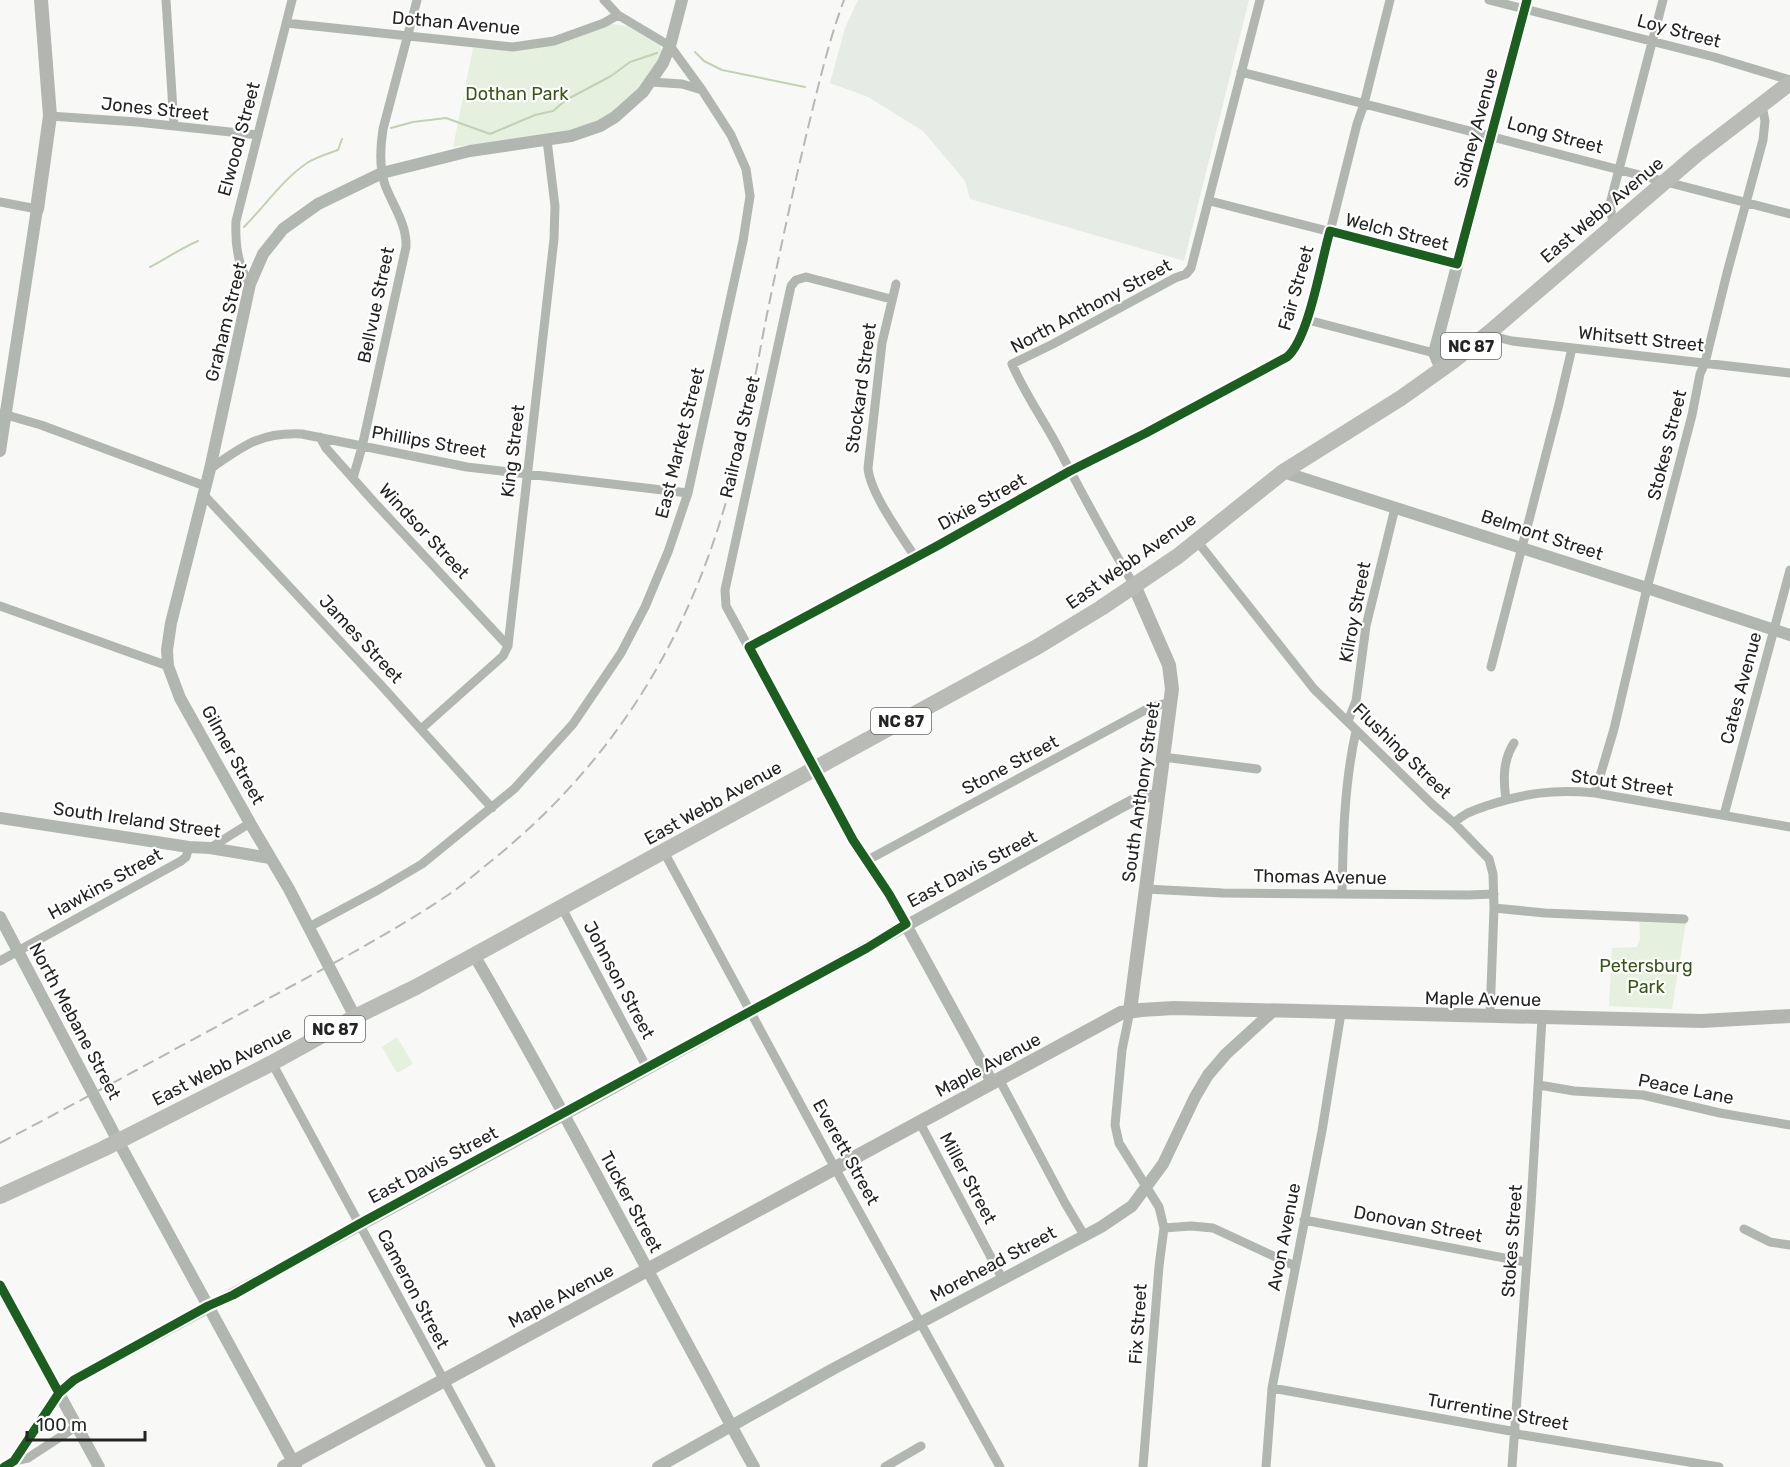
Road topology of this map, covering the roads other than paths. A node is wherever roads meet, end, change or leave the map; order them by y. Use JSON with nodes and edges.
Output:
{"nodes":[{"id":1,"x":42,"y":0,"type":"edge"},
{"id":2,"x":166,"y":0,"type":"edge"},
{"id":3,"x":292,"y":0,"type":"edge"},
{"id":4,"x":417,"y":0,"type":"edge"},
{"id":5,"x":604,"y":0,"type":"edge"},
{"id":6,"x":682,"y":0,"type":"edge"},
{"id":7,"x":1260,"y":0,"type":"edge"},
{"id":8,"x":1389,"y":0,"type":"edge"},
{"id":9,"x":1489,"y":0,"type":"edge"},
{"id":10,"x":1663,"y":0,"type":"edge"},
{"id":11,"x":1526,"y":4,"type":"edge"},
{"id":12,"x":618,"y":15,"type":"junction"},
{"id":13,"x":286,"y":23,"type":"junction"},
{"id":14,"x":407,"y":37,"type":"junction"},
{"id":15,"x":1652,"y":41,"type":"junction"},
{"id":16,"x":670,"y":46,"type":"junction"},
{"id":17,"x":1241,"y":72,"type":"junction"},
{"id":18,"x":651,"y":82,"type":"junction"},
{"id":19,"x":1790,"y":82,"type":"edge"},
{"id":20,"x":702,"y":90,"type":"junction"},
{"id":21,"x":1365,"y":104,"type":"junction"},
{"id":22,"x":1762,"y":105,"type":"junction"},
{"id":23,"x":50,"y":116,"type":"junction"},
{"id":24,"x":174,"y":126,"type":"junction"},
{"id":25,"x":258,"y":135,"type":"junction"},
{"id":26,"x":1491,"y":135,"type":"junction"},
{"id":27,"x":547,"y":141,"type":"junction"},
{"id":28,"x":1619,"y":168,"type":"junction"},
{"id":29,"x":382,"y":173,"type":"junction"},
{"id":30,"x":1666,"y":182,"type":"junction"},
{"id":31,"x":1210,"y":201,"type":"junction"},
{"id":32,"x":0,"y":202,"type":"edge"},
{"id":33,"x":1746,"y":202,"type":"junction"},
{"id":34,"x":37,"y":209,"type":"junction"},
{"id":35,"x":1790,"y":214,"type":"edge"},
{"id":36,"x":1613,"y":225,"type":"junction"},
{"id":37,"x":1330,"y":231,"type":"junction"},
{"id":38,"x":1457,"y":264,"type":"junction"},
{"id":39,"x":250,"y":284,"type":"junction"},
{"id":40,"x":896,"y":284,"type":"dead end"},
{"id":41,"x":891,"y":299,"type":"junction"},
{"id":42,"x":1308,"y":320,"type":"junction"},
{"id":43,"x":1490,"y":332,"type":"junction"},
{"id":44,"x":1572,"y":348,"type":"junction"},
{"id":45,"x":1434,"y":353,"type":"junction"},
{"id":46,"x":1706,"y":363,"type":"junction"},
{"id":47,"x":1441,"y":369,"type":"junction"},
{"id":48,"x":1790,"y":373,"type":"edge"},
{"id":49,"x":1230,"y":387,"type":"joint"},
{"id":50,"x":3,"y":413,"type":"edge"},
{"id":51,"x":320,"y":437,"type":"junction"},
{"id":52,"x":362,"y":447,"type":"junction"},
{"id":53,"x":0,"y":451,"type":"edge"},
{"id":54,"x":210,"y":469,"type":"junction"},
{"id":55,"x":1070,"y":471,"type":"junction"},
{"id":56,"x":1283,"y":472,"type":"junction"},
{"id":57,"x":527,"y":473,"type":"junction"},
{"id":58,"x":353,"y":478,"type":"junction"},
{"id":59,"x":204,"y":490,"type":"junction"},
{"id":60,"x":688,"y":493,"type":"junction"},
{"id":61,"x":1395,"y":508,"type":"junction"},
{"id":62,"x":1197,"y":541,"type":"junction"},
{"id":63,"x":1521,"y":548,"type":"junction"},
{"id":64,"x":915,"y":557,"type":"junction"},
{"id":65,"x":1790,"y":570,"type":"edge"},
{"id":66,"x":1134,"y":585,"type":"junction"},
{"id":67,"x":1647,"y":588,"type":"junction"},
{"id":68,"x":0,"y":606,"type":"edge"},
{"id":69,"x":1773,"y":630,"type":"junction"},
{"id":70,"x":1790,"y":635,"type":"edge"},
{"id":71,"x":508,"y":646,"type":"junction"},
{"id":72,"x":750,"y":647,"type":"junction"},
{"id":73,"x":168,"y":666,"type":"junction"},
{"id":74,"x":1491,"y":667,"type":"dead end"},
{"id":75,"x":1171,"y":705,"type":"junction"},
{"id":76,"x":1348,"y":722,"type":"junction"},
{"id":77,"x":421,"y":729,"type":"junction"},
{"id":78,"x":1356,"y":731,"type":"junction"},
{"id":79,"x":1514,"y":743,"type":"dead end"},
{"id":80,"x":1163,"y":757,"type":"junction"},
{"id":81,"x":815,"y":769,"type":"junction"},
{"id":82,"x":1257,"y":769,"type":"dead end"},
{"id":83,"x":1595,"y":793,"type":"junction"},
{"id":84,"x":1157,"y":795,"type":"junction"},
{"id":85,"x":1506,"y":798,"type":"junction"},
{"id":86,"x":492,"y":808,"type":"junction"},
{"id":87,"x":1724,"y":815,"type":"junction"},
{"id":88,"x":0,"y":818,"type":"edge"},
{"id":89,"x":250,"y":823,"type":"junction"},
{"id":90,"x":1455,"y":823,"type":"junction"},
{"id":91,"x":1790,"y":827,"type":"edge"},
{"id":92,"x":189,"y":847,"type":"junction"},
{"id":93,"x":210,"y":849,"type":"junction"},
{"id":94,"x":664,"y":852,"type":"junction"},
{"id":95,"x":270,"y":858,"type":"junction"},
{"id":96,"x":866,"y":861,"type":"junction"},
{"id":97,"x":1146,"y":889,"type":"junction"},
{"id":98,"x":1342,"y":894,"type":"junction"},
{"id":99,"x":1494,"y":894,"type":"junction"},
{"id":100,"x":562,"y":908,"type":"junction"},
{"id":101,"x":1494,"y":908,"type":"junction"},
{"id":102,"x":0,"y":917,"type":"edge"},
{"id":103,"x":1684,"y":919,"type":"dead end"},
{"id":104,"x":906,"y":924,"type":"junction"},
{"id":105,"x":309,"y":927,"type":"junction"},
{"id":106,"x":17,"y":951,"type":"junction"},
{"id":107,"x":474,"y":955,"type":"junction"},
{"id":108,"x":0,"y":961,"type":"edge"},
{"id":109,"x":751,"y":1010,"type":"junction"},
{"id":110,"x":1130,"y":1011,"type":"junction"},
{"id":111,"x":1272,"y":1012,"type":"junction"},
{"id":112,"x":1341,"y":1013,"type":"junction"},
{"id":113,"x":1490,"y":1016,"type":"junction"},
{"id":114,"x":1790,"y":1016,"type":"edge"},
{"id":115,"x":356,"y":1017,"type":"junction"},
{"id":116,"x":1542,"y":1018,"type":"junction"},
{"id":117,"x":272,"y":1063,"type":"junction"},
{"id":118,"x":647,"y":1068,"type":"junction"},
{"id":119,"x":995,"y":1081,"type":"junction"},
{"id":120,"x":1539,"y":1085,"type":"junction"},
{"id":121,"x":563,"y":1114,"type":"junction"},
{"id":122,"x":920,"y":1123,"type":"junction"},
{"id":123,"x":1790,"y":1125,"type":"edge"},
{"id":124,"x":118,"y":1141,"type":"junction"},
{"id":125,"x":835,"y":1167,"type":"junction"},
{"id":126,"x":1147,"y":1186,"type":"junction"},
{"id":127,"x":0,"y":1196,"type":"edge"},
{"id":128,"x":1304,"y":1220,"type":"junction"},
{"id":129,"x":359,"y":1224,"type":"junction"},
{"id":130,"x":1164,"y":1228,"type":"junction"},
{"id":131,"x":1744,"y":1229,"type":"dead end"},
{"id":132,"x":1084,"y":1235,"type":"junction"},
{"id":133,"x":1790,"y":1245,"type":"edge"},
{"id":134,"x":1526,"y":1262,"type":"junction"},
{"id":135,"x":1295,"y":1266,"type":"junction"},
{"id":136,"x":647,"y":1271,"type":"junction"},
{"id":137,"x":1003,"y":1280,"type":"junction"},
{"id":138,"x":0,"y":1284,"type":"edge"},
{"id":139,"x":208,"y":1306,"type":"junction"},
{"id":140,"x":922,"y":1322,"type":"junction"},
{"id":141,"x":443,"y":1381,"type":"junction"},
{"id":142,"x":1272,"y":1388,"type":"junction"},
{"id":143,"x":59,"y":1393,"type":"junction"},
{"id":144,"x":77,"y":1426,"type":"junction"},
{"id":145,"x":731,"y":1428,"type":"junction"},
{"id":146,"x":1516,"y":1432,"type":"junction"},
{"id":147,"x":921,"y":1446,"type":"dead end"},
{"id":148,"x":9,"y":1464,"type":"edge"},
{"id":149,"x":291,"y":1465,"type":"edge"},
{"id":150,"x":99,"y":1467,"type":"edge"},
{"id":151,"x":491,"y":1467,"type":"edge"},
{"id":152,"x":658,"y":1467,"type":"edge"},
{"id":153,"x":754,"y":1467,"type":"edge"},
{"id":154,"x":885,"y":1467,"type":"edge"},
{"id":155,"x":1000,"y":1467,"type":"edge"},
{"id":156,"x":1143,"y":1467,"type":"edge"},
{"id":157,"x":1266,"y":1467,"type":"edge"},
{"id":158,"x":1512,"y":1467,"type":"edge"},
{"id":159,"x":1719,"y":1467,"type":"edge"}],
"edges":[{"from":1,"to":23,"type":"main road"},
{"from":2,"to":24,"type":"street"},
{"from":3,"to":13,"type":"street","name":"Elwood Street"},
{"from":4,"to":14,"type":"street","name":"Bellvue Street"},
{"from":5,"to":12,"type":"street"},
{"from":6,"to":16,"type":"street","name":"Graham Street"},
{"from":7,"to":17,"type":"street","name":"North Anthony Street"},
{"from":8,"to":21,"type":"street","name":"Fair Street"},
{"from":9,"to":11,"type":"street","name":"Loy Street"},
{"from":10,"to":15,"type":"street"},
{"from":11,"to":15,"type":"street","name":"Loy Street"},
{"from":11,"to":26,"type":"street","name":"Sidney Avenue"},
{"from":12,"to":14,"type":"street","name":"Dothan Avenue"},
{"from":12,"to":16,"type":"street"},
{"from":13,"to":14,"type":"street","name":"Dothan Avenue"},
{"from":13,"to":25,"type":"street","name":"Elwood Street"},
{"from":14,"to":29,"type":"street","name":"Bellvue Street"},
{"from":15,"to":19,"type":"street","name":"Loy Street"},
{"from":15,"to":28,"type":"street"},
{"from":16,"to":18,"type":"street","name":"Graham Street"},
{"from":16,"to":20,"type":"street","name":"East Market Street"},
{"from":17,"to":21,"type":"street","name":"Long Street"},
{"from":17,"to":31,"type":"street","name":"North Anthony Street"},
{"from":18,"to":20,"type":"street"},
{"from":18,"to":27,"type":"street","name":"Graham Street"},
{"from":19,"to":22,"type":"highway","name":"East Webb Avenue","number":"NC 87"},
{"from":20,"to":60,"type":"street","name":"East Market Street"},
{"from":21,"to":26,"type":"street","name":"Long Street"},
{"from":21,"to":37,"type":"street","name":"Fair Street"},
{"from":22,"to":30,"type":"highway","name":"East Webb Avenue","number":"NC 87"},
{"from":22,"to":33,"type":"street","name":"Stokes Street"},
{"from":23,"to":24,"type":"street","name":"Jones Street"},
{"from":23,"to":34,"type":"main road"},
{"from":24,"to":25,"type":"street","name":"Jones Street"},
{"from":25,"to":39,"type":"street","name":"Elwood Street"},
{"from":26,"to":28,"type":"street","name":"Long Street"},
{"from":26,"to":38,"type":"street","name":"Sidney Avenue"},
{"from":27,"to":29,"type":"street","name":"Graham Street"},
{"from":27,"to":57,"type":"street","name":"King Street"},
{"from":28,"to":30,"type":"street","name":"Long Street"},
{"from":28,"to":36,"type":"street"},
{"from":29,"to":39,"type":"street","name":"Graham Street"},
{"from":29,"to":52,"type":"street","name":"Bellvue Street"},
{"from":30,"to":33,"type":"street","name":"Long Street"},
{"from":30,"to":36,"type":"highway","name":"East Webb Avenue","number":"NC 87"},
{"from":31,"to":37,"type":"street","name":"Welch Street"},
{"from":31,"to":55,"type":"street","name":"North Anthony Street"},
{"from":32,"to":34,"type":"street"},
{"from":33,"to":35,"type":"street","name":"Long Street"},
{"from":33,"to":46,"type":"street","name":"Stokes Street"},
{"from":34,"to":50,"type":"street"},
{"from":36,"to":43,"type":"highway","name":"East Webb Avenue","number":"NC 87"},
{"from":37,"to":38,"type":"street","name":"Welch Street"},
{"from":37,"to":42,"type":"street","name":"Fair Street"},
{"from":38,"to":45,"type":"street","name":"Sidney Avenue"},
{"from":39,"to":54,"type":"street","name":"Graham Street"},
{"from":40,"to":41,"type":"street","name":"Stockard Street"},
{"from":41,"to":64,"type":"street","name":"Stockard Street"},
{"from":41,"to":72,"type":"street","name":"Railroad Street"},
{"from":42,"to":45,"type":"street"},
{"from":42,"to":49,"type":"street","name":"Fair Street"},
{"from":43,"to":44,"type":"street","name":"Whitsett Street"},
{"from":43,"to":47,"type":"highway","name":"East Webb Avenue","number":"NC 87"},
{"from":44,"to":46,"type":"street","name":"Whitsett Street"},
{"from":44,"to":63,"type":"street"},
{"from":45,"to":47,"type":"street"},
{"from":46,"to":48,"type":"street","name":"Whitsett Street"},
{"from":46,"to":67,"type":"street","name":"Stokes Street"},
{"from":47,"to":56,"type":"highway","name":"East Webb Avenue","number":"NC 87"},
{"from":49,"to":55,"type":"street","name":"Dixie Street"},
{"from":50,"to":53,"type":"street"},
{"from":50,"to":59,"type":"street","name":"James Street"},
{"from":51,"to":52,"type":"street","name":"Phillips Street"},
{"from":51,"to":54,"type":"street","name":"Phillips Street"},
{"from":51,"to":58,"type":"street","name":"Windsor Street"},
{"from":52,"to":57,"type":"street","name":"Phillips Street"},
{"from":52,"to":58,"type":"street","name":"Bellvue Street"},
{"from":54,"to":59,"type":"street","name":"Graham Street"},
{"from":55,"to":64,"type":"street","name":"Dixie Street"},
{"from":55,"to":66,"type":"street","name":"North Anthony Street"},
{"from":56,"to":61,"type":"street","name":"Belmont Street"},
{"from":56,"to":62,"type":"highway","name":"East Webb Avenue","number":"NC 87"},
{"from":57,"to":60,"type":"street","name":"Phillips Street"},
{"from":57,"to":71,"type":"street","name":"King Street"},
{"from":58,"to":71,"type":"street","name":"Windsor Street"},
{"from":59,"to":73,"type":"street","name":"Graham Street"},
{"from":59,"to":77,"type":"street","name":"James Street"},
{"from":60,"to":86,"type":"street","name":"East Market Street"},
{"from":61,"to":63,"type":"street","name":"Belmont Street"},
{"from":61,"to":76,"type":"street","name":"Kilroy Street"},
{"from":62,"to":66,"type":"highway","name":"East Webb Avenue","number":"NC 87"},
{"from":62,"to":76,"type":"street","name":"Flushing Street"},
{"from":63,"to":67,"type":"street","name":"Belmont Street"},
{"from":63,"to":74,"type":"street"},
{"from":64,"to":72,"type":"street","name":"Dixie Street"},
{"from":65,"to":69,"type":"street","name":"Cates Avenue"},
{"from":66,"to":75,"type":"main road","name":"South Anthony Street"},
{"from":66,"to":81,"type":"highway","name":"East Webb Avenue","number":"NC 87"},
{"from":67,"to":69,"type":"street","name":"Belmont Street"},
{"from":67,"to":83,"type":"street","name":"Stokes Street"},
{"from":68,"to":73,"type":"street"},
{"from":69,"to":70,"type":"street","name":"Belmont Street"},
{"from":69,"to":87,"type":"street","name":"Cates Avenue"},
{"from":71,"to":77,"type":"street"},
{"from":72,"to":81,"type":"street"},
{"from":73,"to":89,"type":"street","name":"Gilmer Street"},
{"from":75,"to":80,"type":"main road","name":"South Anthony Street"},
{"from":75,"to":96,"type":"street","name":"Stone Street"},
{"from":76,"to":78,"type":"street","name":"Flushing Street"},
{"from":77,"to":86,"type":"street","name":"James Street"},
{"from":78,"to":90,"type":"street","name":"Flushing Street"},
{"from":78,"to":98,"type":"street"},
{"from":79,"to":85,"type":"street"},
{"from":80,"to":82,"type":"street"},
{"from":80,"to":84,"type":"main road","name":"South Anthony Street"},
{"from":81,"to":94,"type":"highway","name":"East Webb Avenue","number":"NC 87"},
{"from":81,"to":96,"type":"street"},
{"from":83,"to":85,"type":"street","name":"Stout Street"},
{"from":83,"to":87,"type":"street","name":"Stout Street"},
{"from":84,"to":97,"type":"main road","name":"South Anthony Street"},
{"from":84,"to":104,"type":"street","name":"East Davis Street"},
{"from":85,"to":90,"type":"street","name":"Stout Street"},
{"from":86,"to":105,"type":"street","name":"East Market Street"},
{"from":87,"to":91,"type":"street","name":"Stout Street"},
{"from":88,"to":92,"type":"street","name":"South Ireland Street"},
{"from":89,"to":93,"type":"street"},
{"from":89,"to":95,"type":"street","name":"Gilmer Street"},
{"from":90,"to":99,"type":"street","name":"Flushing Street"},
{"from":92,"to":93,"type":"street","name":"South Ireland Street"},
{"from":92,"to":106,"type":"street","name":"Hawkins Street"},
{"from":93,"to":95,"type":"street","name":"South Ireland Street"},
{"from":94,"to":100,"type":"highway","name":"East Webb Avenue","number":"NC 87"},
{"from":94,"to":109,"type":"street","name":"Everett Street"},
{"from":95,"to":105,"type":"street","name":"Gilmer Street"},
{"from":96,"to":104,"type":"street"},
{"from":97,"to":98,"type":"street","name":"Thomas Avenue"},
{"from":97,"to":110,"type":"main road","name":"South Anthony Street"},
{"from":98,"to":99,"type":"street","name":"Thomas Avenue"},
{"from":99,"to":101,"type":"street","name":"Flushing Street"},
{"from":100,"to":107,"type":"highway","name":"East Webb Avenue","number":"NC 87"},
{"from":100,"to":118,"type":"street","name":"Johnson Street"},
{"from":101,"to":103,"type":"street"},
{"from":101,"to":113,"type":"street","name":"Flushing Street"},
{"from":102,"to":106,"type":"street","name":"North Mebane Street"},
{"from":104,"to":109,"type":"street","name":"East Davis Street"},
{"from":104,"to":119,"type":"street"},
{"from":105,"to":115,"type":"street","name":"Gilmer Street"},
{"from":106,"to":108,"type":"street","name":"Hawkins Street"},
{"from":106,"to":124,"type":"street","name":"North Mebane Street"},
{"from":107,"to":115,"type":"highway","name":"East Webb Avenue","number":"NC 87"},
{"from":107,"to":121,"type":"street","name":"Tucker Street"},
{"from":109,"to":118,"type":"street","name":"East Davis Street"},
{"from":109,"to":125,"type":"street","name":"Everett Street"},
{"from":110,"to":111,"type":"main road","name":"Maple Avenue"},
{"from":110,"to":119,"type":"main road","name":"Maple Avenue"},
{"from":110,"to":126,"type":"street","name":"Fix Street"},
{"from":111,"to":112,"type":"main road","name":"Maple Avenue"},
{"from":111,"to":126,"type":"street","name":"Morehead Street"},
{"from":112,"to":113,"type":"main road","name":"Maple Avenue"},
{"from":112,"to":128,"type":"street","name":"Avon Avenue"},
{"from":113,"to":116,"type":"main road","name":"Maple Avenue"},
{"from":114,"to":116,"type":"main road","name":"Maple Avenue"},
{"from":115,"to":117,"type":"highway","name":"East Webb Avenue","number":"NC 87"},
{"from":116,"to":120,"type":"street","name":"Stokes Street"},
{"from":117,"to":124,"type":"highway","name":"East Webb Avenue","number":"NC 87"},
{"from":117,"to":129,"type":"street","name":"Cameron Street"},
{"from":118,"to":121,"type":"street","name":"East Davis Street"},
{"from":119,"to":122,"type":"main road","name":"Maple Avenue"},
{"from":119,"to":132,"type":"street"},
{"from":120,"to":123,"type":"street","name":"Peace Lane"},
{"from":120,"to":134,"type":"street","name":"Stokes Street"},
{"from":121,"to":129,"type":"street","name":"East Davis Street"},
{"from":121,"to":136,"type":"street","name":"Tucker Street"},
{"from":122,"to":125,"type":"main road","name":"Maple Avenue"},
{"from":122,"to":137,"type":"street","name":"Miller Street"},
{"from":124,"to":127,"type":"highway","name":"East Webb Avenue","number":"NC 87"},
{"from":124,"to":139,"type":"street","name":"North Mebane Street"},
{"from":125,"to":136,"type":"main road","name":"Maple Avenue"},
{"from":125,"to":140,"type":"street","name":"Everett Street"},
{"from":126,"to":130,"type":"street","name":"Fix Street"},
{"from":126,"to":132,"type":"street","name":"Morehead Street"},
{"from":128,"to":134,"type":"street","name":"Donovan Street"},
{"from":128,"to":135,"type":"street","name":"Avon Avenue"},
{"from":129,"to":139,"type":"street","name":"East Davis Street"},
{"from":129,"to":141,"type":"street","name":"Cameron Street"},
{"from":130,"to":135,"type":"street"},
{"from":130,"to":156,"type":"street","name":"Fix Street"},
{"from":131,"to":133,"type":"street"},
{"from":132,"to":137,"type":"street","name":"Morehead Street"},
{"from":134,"to":146,"type":"street","name":"Stokes Street"},
{"from":135,"to":142,"type":"street","name":"Avon Avenue"},
{"from":136,"to":141,"type":"main road","name":"Maple Avenue"},
{"from":136,"to":145,"type":"street","name":"Tucker Street"},
{"from":137,"to":140,"type":"street","name":"Morehead Street"},
{"from":138,"to":143,"type":"street"},
{"from":139,"to":143,"type":"street","name":"East Davis Street"},
{"from":139,"to":149,"type":"street","name":"North Mebane Street"},
{"from":140,"to":145,"type":"street","name":"Morehead Street"},
{"from":140,"to":155,"type":"street","name":"Everett Street"},
{"from":141,"to":149,"type":"main road","name":"Maple Avenue"},
{"from":141,"to":151,"type":"street","name":"Cameron Street"},
{"from":142,"to":146,"type":"street","name":"Turrentine Street"},
{"from":142,"to":157,"type":"street","name":"Avon Avenue"},
{"from":143,"to":144,"type":"street"},
{"from":143,"to":148,"type":"street","name":"East Davis Street"},
{"from":144,"to":148,"type":"street","name":"East Davis Street"},
{"from":144,"to":150,"type":"street"},
{"from":145,"to":152,"type":"street","name":"Morehead Street"},
{"from":145,"to":153,"type":"street","name":"Tucker Street"},
{"from":146,"to":158,"type":"street","name":"Stokes Street"},
{"from":146,"to":159,"type":"street","name":"Turrentine Street"},
{"from":147,"to":154,"type":"street"}]}
